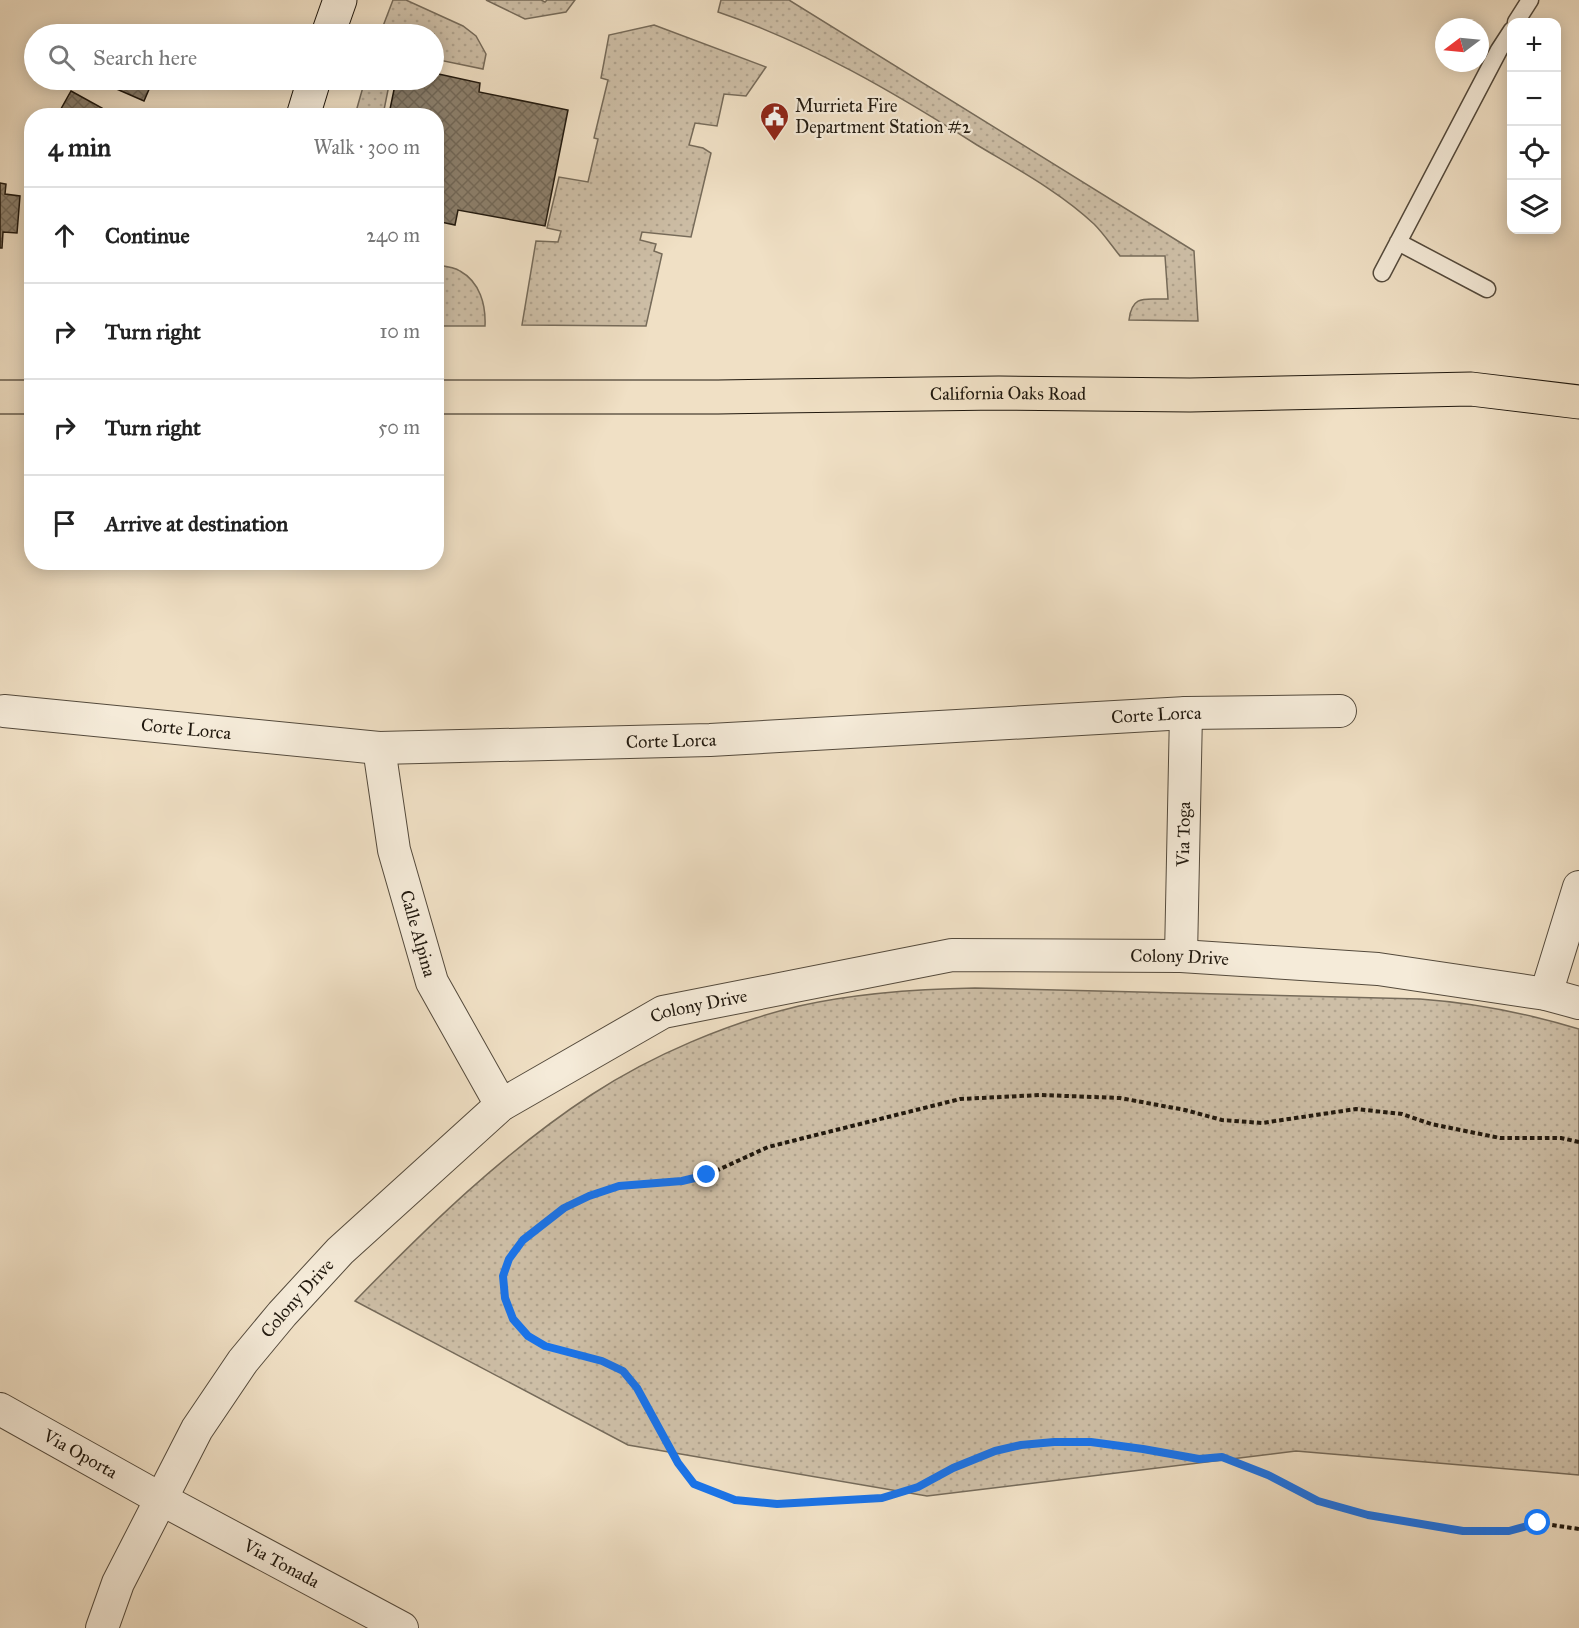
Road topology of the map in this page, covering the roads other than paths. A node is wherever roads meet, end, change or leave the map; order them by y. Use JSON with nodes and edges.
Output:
{"nodes":[{"id":1,"x":339,"y":0,"type":"edge"},
{"id":2,"x":1530,"y":0,"type":"edge"},
{"id":3,"x":1519,"y":18,"type":"edge"},
{"id":4,"x":331,"y":24,"type":"edge"},
{"id":5,"x":1507,"y":38,"type":"edge"},
{"id":6,"x":311,"y":90,"type":"edge"},
{"id":7,"x":305,"y":108,"type":"edge"},
{"id":8,"x":1398,"y":242,"type":"junction"},
{"id":9,"x":1382,"y":273,"type":"dead end"},
{"id":10,"x":1487,"y":289,"type":"dead end"},
{"id":11,"x":0,"y":397,"type":"edge"},
{"id":12,"x":444,"y":397,"type":"edge"},
{"id":13,"x":24,"y":398,"type":"edge"},
{"id":14,"x":1579,"y":402,"type":"edge"},
{"id":15,"x":4,"y":711,"type":"dead end"},
{"id":16,"x":1340,"y":711,"type":"dead end"},
{"id":17,"x":1185,"y":713,"type":"junction"},
{"id":18,"x":379,"y":748,"type":"junction"},
{"id":19,"x":1579,"y":887,"type":"edge"},
{"id":20,"x":1181,"y":956,"type":"junction"},
{"id":21,"x":1546,"y":994,"type":"junction"},
{"id":22,"x":1579,"y":1003,"type":"edge"},
{"id":23,"x":501,"y":1105,"type":"junction"},
{"id":24,"x":0,"y":1409,"type":"edge"},
{"id":25,"x":160,"y":1499,"type":"junction"},
{"id":26,"x":102,"y":1628,"type":"edge"},
{"id":27,"x":402,"y":1628,"type":"edge"}],
"edges":[{"from":1,"to":4,"type":"main road"},
{"from":2,"to":3,"type":"lane"},
{"from":5,"to":8,"type":"lane"},
{"from":6,"to":7,"type":"main road"},
{"from":8,"to":9,"type":"lane"},
{"from":8,"to":10,"type":"lane"},
{"from":11,"to":13,"type":"main road"},
{"from":12,"to":14,"type":"main road","name":"California Oaks Road"},
{"from":15,"to":18,"type":"street","name":"Corte Lorca"},
{"from":16,"to":17,"type":"street","name":"Corte Lorca"},
{"from":17,"to":18,"type":"street","name":"Corte Lorca"},
{"from":17,"to":20,"type":"street","name":"Via Toga"},
{"from":18,"to":23,"type":"street","name":"Calle Alpina"},
{"from":19,"to":21,"type":"street"},
{"from":20,"to":21,"type":"street","name":"Colony Drive"},
{"from":20,"to":23,"type":"street","name":"Colony Drive"},
{"from":21,"to":22,"type":"street","name":"Colony Drive"},
{"from":23,"to":25,"type":"street","name":"Colony Drive"},
{"from":24,"to":25,"type":"street","name":"Via Oporta"},
{"from":25,"to":26,"type":"street","name":"Colony Drive"},
{"from":25,"to":27,"type":"street","name":"Via Tonada"}]}
